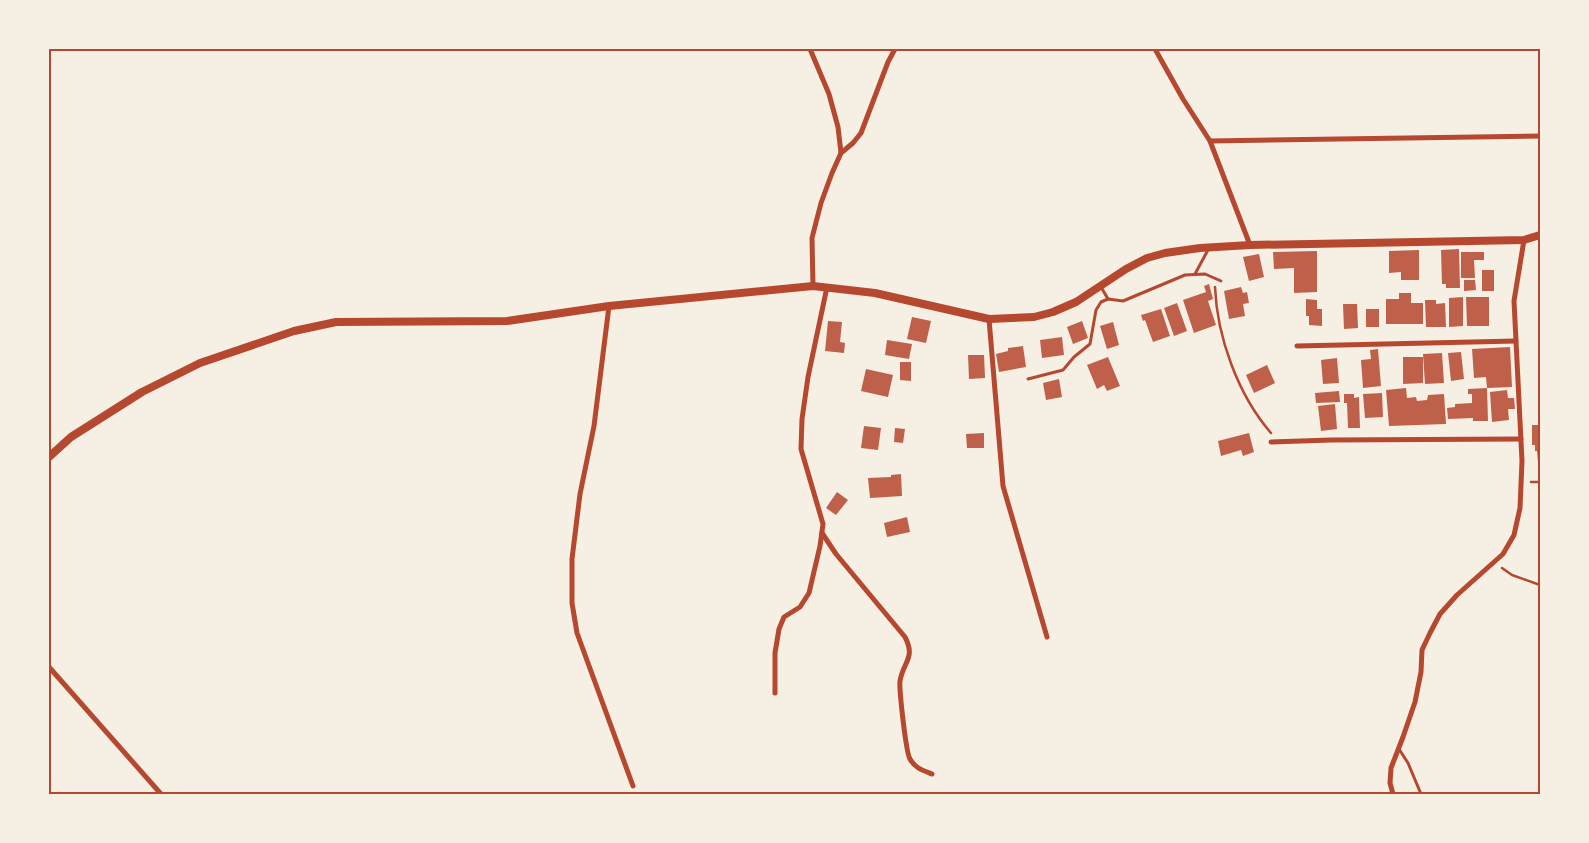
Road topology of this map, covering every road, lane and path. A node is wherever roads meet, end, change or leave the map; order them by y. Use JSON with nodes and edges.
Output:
{"nodes":[{"id":1,"x":810,"y":49,"type":"edge"},
{"id":2,"x":895,"y":49,"type":"edge"},
{"id":3,"x":1155,"y":49,"type":"edge"},
{"id":4,"x":1540,"y":136,"type":"edge"},
{"id":5,"x":1210,"y":141,"type":"junction"},
{"id":6,"x":841,"y":153,"type":"junction"},
{"id":7,"x":1540,"y":235,"type":"edge"},
{"id":8,"x":1524,"y":240,"type":"junction"},
{"id":9,"x":1250,"y":245,"type":"junction"},
{"id":10,"x":1210,"y":248,"type":"junction"},
{"id":11,"x":1195,"y":274,"type":"junction"},
{"id":12,"x":1214,"y":278,"type":"junction"},
{"id":13,"x":1221,"y":281,"type":"dead end"},
{"id":14,"x":813,"y":286,"type":"junction"},
{"id":15,"x":1100,"y":286,"type":"junction"},
{"id":16,"x":828,"y":287,"type":"junction"},
{"id":17,"x":1108,"y":299,"type":"junction"},
{"id":18,"x":609,"y":306,"type":"junction"},
{"id":19,"x":989,"y":319,"type":"junction"},
{"id":20,"x":1516,"y":341,"type":"junction"},
{"id":21,"x":1297,"y":346,"type":"dead end"},
{"id":22,"x":1028,"y":379,"type":"dead end"},
{"id":23,"x":1521,"y":439,"type":"junction"},
{"id":24,"x":1271,"y":442,"type":"dead end"},
{"id":25,"x":1278,"y":442,"type":"junction"},
{"id":26,"x":49,"y":457,"type":"edge"},
{"id":27,"x":822,"y":533,"type":"junction"},
{"id":28,"x":1494,"y":563,"type":"junction"},
{"id":29,"x":1540,"y":585,"type":"edge"},
{"id":30,"x":1047,"y":637,"type":"dead end"},
{"id":31,"x":49,"y":666,"type":"edge"},
{"id":32,"x":775,"y":693,"type":"dead end"},
{"id":33,"x":1399,"y":749,"type":"junction"},
{"id":34,"x":932,"y":774,"type":"dead end"},
{"id":35,"x":633,"y":786,"type":"dead end"},
{"id":36,"x":161,"y":794,"type":"edge"},
{"id":37,"x":1393,"y":794,"type":"edge"},
{"id":38,"x":1421,"y":794,"type":"edge"}],
"edges":[{"from":1,"to":6,"type":"street"},
{"from":2,"to":6,"type":"street"},
{"from":3,"to":5,"type":"street"},
{"from":4,"to":5,"type":"street"},
{"from":5,"to":9,"type":"street"},
{"from":6,"to":14,"type":"street"},
{"from":7,"to":8,"type":"street"},
{"from":8,"to":9,"type":"street"},
{"from":8,"to":20,"type":"street"},
{"from":9,"to":10,"type":"street"},
{"from":10,"to":11,"type":"lane"},
{"from":10,"to":15,"type":"street"},
{"from":11,"to":12,"type":"lane"},
{"from":11,"to":17,"type":"lane"},
{"from":12,"to":13,"type":"lane"},
{"from":12,"to":25,"type":"path"},
{"from":14,"to":16,"type":"street"},
{"from":14,"to":18,"type":"street"},
{"from":15,"to":17,"type":"lane"},
{"from":15,"to":19,"type":"street"},
{"from":16,"to":19,"type":"street"},
{"from":16,"to":27,"type":"street"},
{"from":17,"to":22,"type":"lane"},
{"from":18,"to":26,"type":"street"},
{"from":18,"to":35,"type":"street"},
{"from":19,"to":30,"type":"street"},
{"from":20,"to":21,"type":"street"},
{"from":20,"to":23,"type":"street"},
{"from":23,"to":25,"type":"street"},
{"from":23,"to":28,"type":"street"},
{"from":24,"to":25,"type":"street"},
{"from":27,"to":32,"type":"street"},
{"from":27,"to":34,"type":"street"},
{"from":28,"to":29,"type":"path"},
{"from":28,"to":33,"type":"street"},
{"from":31,"to":36,"type":"street"},
{"from":33,"to":37,"type":"street"},
{"from":33,"to":38,"type":"lane"}]}
